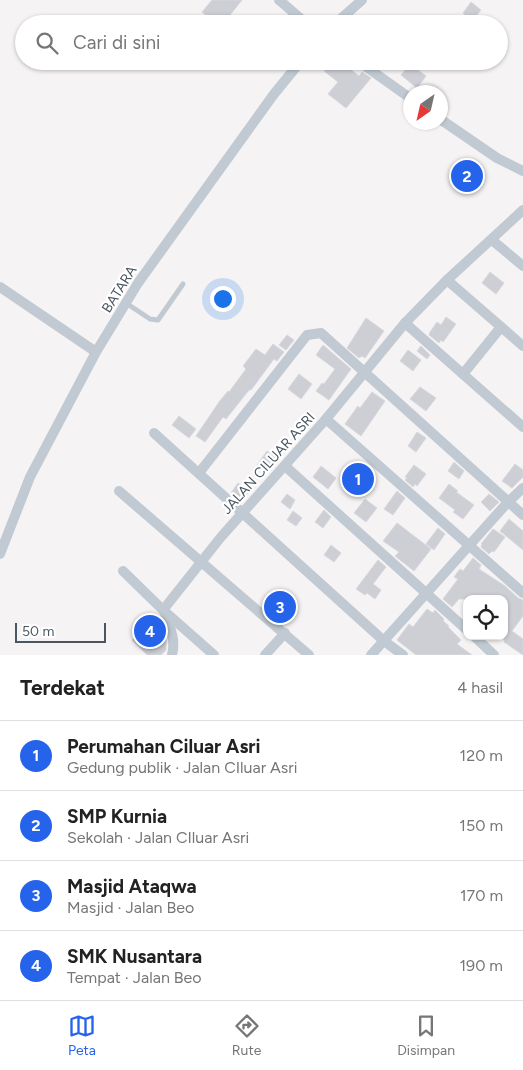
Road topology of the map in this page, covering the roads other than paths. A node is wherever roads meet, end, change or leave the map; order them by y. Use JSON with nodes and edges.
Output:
{"nodes":[{"id":1,"x":279,"y":0,"type":"edge"},
{"id":2,"x":362,"y":0,"type":"edge"},
{"id":3,"x":296,"y":15,"type":"edge"},
{"id":4,"x":345,"y":15,"type":"edge"},
{"id":5,"x":294,"y":70,"type":"edge"},
{"id":6,"x":371,"y":70,"type":"edge"},
{"id":7,"x":403,"y":93,"type":"edge"},
{"id":8,"x":448,"y":124,"type":"edge"},
{"id":9,"x":523,"y":171,"type":"edge"},
{"id":10,"x":523,"y":210,"type":"edge"},
{"id":11,"x":492,"y":240,"type":"junction"},
{"id":12,"x":523,"y":266,"type":"edge"},
{"id":13,"x":447,"y":280,"type":"junction"},
{"id":14,"x":183,"y":284,"type":"dead end"},
{"id":15,"x":0,"y":287,"type":"edge"},
{"id":16,"x":126,"y":303,"type":"junction"},
{"id":17,"x":405,"y":323,"type":"junction"},
{"id":18,"x":501,"y":327,"type":"junction"},
{"id":19,"x":523,"y":346,"type":"edge"},
{"id":20,"x":96,"y":352,"type":"junction"},
{"id":21,"x":364,"y":373,"type":"junction"},
{"id":22,"x":463,"y":374,"type":"junction"},
{"id":23,"x":326,"y":419,"type":"junction"},
{"id":24,"x":523,"y":427,"type":"edge"},
{"id":25,"x":154,"y":433,"type":"dead end"},
{"id":26,"x":285,"y":466,"type":"junction"},
{"id":27,"x":199,"y":472,"type":"junction"},
{"id":28,"x":523,"y":488,"type":"edge"},
{"id":29,"x":119,"y":491,"type":"dead end"},
{"id":30,"x":508,"y":502,"type":"junction"},
{"id":31,"x":243,"y":512,"type":"junction"},
{"id":32,"x":523,"y":515,"type":"edge"},
{"id":33,"x":470,"y":547,"type":"junction"},
{"id":34,"x":0,"y":554,"type":"edge"},
{"id":35,"x":200,"y":562,"type":"junction"},
{"id":36,"x":123,"y":571,"type":"dead end"},
{"id":37,"x":523,"y":593,"type":"edge"},
{"id":38,"x":427,"y":594,"type":"junction"},
{"id":39,"x":163,"y":610,"type":"junction"},
{"id":40,"x":463,"y":626,"type":"edge"},
{"id":41,"x":285,"y":633,"type":"junction"},
{"id":42,"x":478,"y":640,"type":"edge"},
{"id":43,"x":384,"y":641,"type":"junction"},
{"id":44,"x":172,"y":655,"type":"edge"},
{"id":45,"x":214,"y":655,"type":"edge"},
{"id":46,"x":265,"y":655,"type":"edge"},
{"id":47,"x":309,"y":655,"type":"edge"},
{"id":48,"x":371,"y":655,"type":"edge"},
{"id":49,"x":402,"y":655,"type":"edge"},
{"id":50,"x":494,"y":655,"type":"edge"}],
"edges":[{"from":1,"to":3,"type":"street"},
{"from":2,"to":4,"type":"street"},
{"from":5,"to":16,"type":"street","name":"BATARA"},
{"from":6,"to":7,"type":"street"},
{"from":8,"to":9,"type":"street"},
{"from":10,"to":11,"type":"street","name":"JALAN CILUAR ASRI"},
{"from":11,"to":12,"type":"street"},
{"from":11,"to":13,"type":"street","name":"JALAN CILUAR ASRI"},
{"from":13,"to":17,"type":"street","name":"JALAN CILUAR ASRI"},
{"from":13,"to":18,"type":"street"},
{"from":14,"to":16,"type":"lane"},
{"from":15,"to":20,"type":"street"},
{"from":16,"to":20,"type":"street","name":"BATARA"},
{"from":17,"to":21,"type":"street","name":"JALAN CILUAR ASRI"},
{"from":17,"to":22,"type":"street"},
{"from":18,"to":19,"type":"street"},
{"from":18,"to":22,"type":"street"},
{"from":20,"to":34,"type":"street","name":"BATARA"},
{"from":21,"to":23,"type":"street","name":"JALAN CILUAR ASRI"},
{"from":21,"to":27,"type":"street"},
{"from":21,"to":30,"type":"street"},
{"from":22,"to":24,"type":"street"},
{"from":23,"to":26,"type":"street","name":"JALAN CILUAR ASRI"},
{"from":23,"to":33,"type":"street"},
{"from":25,"to":27,"type":"street"},
{"from":26,"to":31,"type":"street","name":"JALAN CILUAR ASRI"},
{"from":26,"to":38,"type":"street"},
{"from":27,"to":31,"type":"street"},
{"from":28,"to":30,"type":"street"},
{"from":29,"to":35,"type":"street"},
{"from":30,"to":32,"type":"street"},
{"from":30,"to":33,"type":"street"},
{"from":31,"to":35,"type":"street","name":"JALAN CILUAR ASRI"},
{"from":31,"to":43,"type":"street"},
{"from":33,"to":37,"type":"street"},
{"from":33,"to":38,"type":"street"},
{"from":35,"to":39,"type":"street","name":"JALAN CILUAR ASRI"},
{"from":35,"to":41,"type":"street"},
{"from":36,"to":39,"type":"street"},
{"from":38,"to":40,"type":"street"},
{"from":38,"to":43,"type":"street"},
{"from":39,"to":44,"type":"street"},
{"from":39,"to":45,"type":"street"},
{"from":41,"to":46,"type":"street"},
{"from":41,"to":47,"type":"street"},
{"from":42,"to":50,"type":"street"},
{"from":43,"to":48,"type":"street"},
{"from":43,"to":49,"type":"street"}]}
